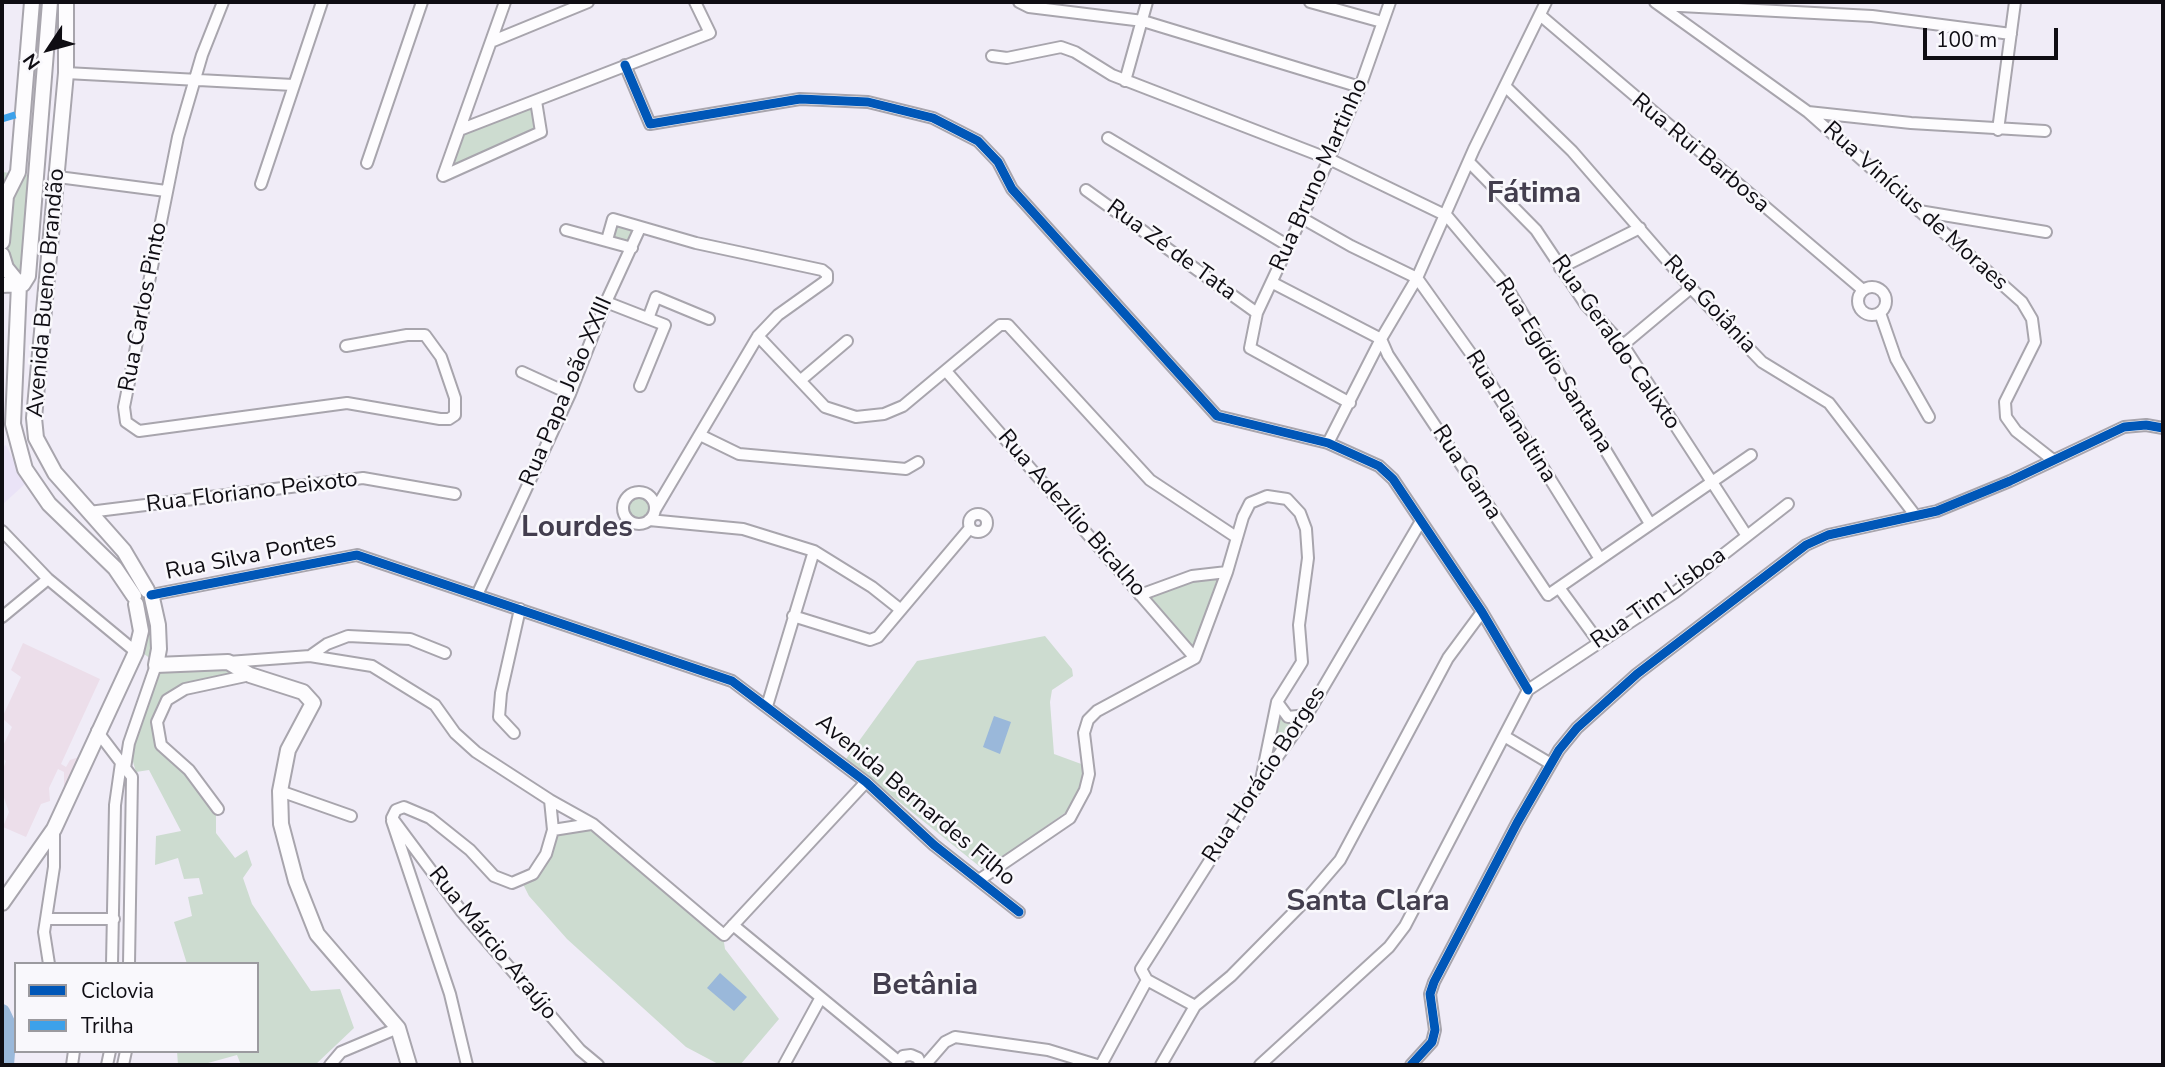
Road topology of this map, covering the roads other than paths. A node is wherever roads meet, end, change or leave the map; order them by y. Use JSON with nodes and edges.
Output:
{"nodes":[{"id":1,"x":32,"y":2,"type":"edge"},
{"id":2,"x":50,"y":2,"type":"edge"},
{"id":3,"x":66,"y":2,"type":"edge"},
{"id":4,"x":223,"y":2,"type":"edge"},
{"id":5,"x":322,"y":2,"type":"edge"},
{"id":6,"x":422,"y":2,"type":"edge"},
{"id":7,"x":505,"y":2,"type":"edge"},
{"id":8,"x":588,"y":2,"type":"edge"},
{"id":9,"x":709,"y":2,"type":"edge"},
{"id":10,"x":1019,"y":2,"type":"edge"},
{"id":11,"x":1147,"y":2,"type":"edge"},
{"id":12,"x":1310,"y":2,"type":"edge"},
{"id":13,"x":1390,"y":2,"type":"edge"},
{"id":14,"x":1546,"y":2,"type":"edge"},
{"id":15,"x":2015,"y":2,"type":"edge"},
{"id":16,"x":1658,"y":3,"type":"edge"},
{"id":17,"x":696,"y":4,"type":"edge"},
{"id":18,"x":1540,"y":15,"type":"junction"},
{"id":19,"x":1143,"y":21,"type":"junction"},
{"id":20,"x":1382,"y":22,"type":"junction"},
{"id":21,"x":2011,"y":34,"type":"junction"},
{"id":22,"x":493,"y":41,"type":"junction"},
{"id":23,"x":992,"y":56,"type":"dead end"},
{"id":24,"x":625,"y":65,"type":"junction"},
{"id":25,"x":66,"y":73,"type":"junction"},
{"id":26,"x":194,"y":81,"type":"junction"},
{"id":27,"x":1125,"y":81,"type":"junction"},
{"id":28,"x":293,"y":85,"type":"junction"},
{"id":29,"x":1505,"y":86,"type":"junction"},
{"id":30,"x":1360,"y":87,"type":"junction"},
{"id":31,"x":537,"y":101,"type":"junction"},
{"id":32,"x":1808,"y":112,"type":"junction"},
{"id":33,"x":462,"y":130,"type":"junction"},
{"id":34,"x":1998,"y":130,"type":"junction"},
{"id":35,"x":2045,"y":131,"type":"dead end"},
{"id":36,"x":1108,"y":138,"type":"dead end"},
{"id":37,"x":1329,"y":159,"type":"junction"},
{"id":38,"x":1469,"y":162,"type":"junction"},
{"id":39,"x":367,"y":163,"type":"dead end"},
{"id":40,"x":58,"y":177,"type":"junction"},
{"id":41,"x":261,"y":184,"type":"dead end"},
{"id":42,"x":1086,"y":190,"type":"dead end"},
{"id":43,"x":166,"y":191,"type":"junction"},
{"id":44,"x":1919,"y":211,"type":"junction"},
{"id":45,"x":1447,"y":216,"type":"junction"},
{"id":46,"x":1300,"y":217,"type":"junction"},
{"id":47,"x":640,"y":228,"type":"junction"},
{"id":48,"x":1640,"y":228,"type":"junction"},
{"id":49,"x":566,"y":230,"type":"dead end"},
{"id":50,"x":2046,"y":232,"type":"dead end"},
{"id":51,"x":607,"y":240,"type":"junction"},
{"id":52,"x":2,"y":243,"type":"edge"},
{"id":53,"x":1287,"y":245,"type":"junction"},
{"id":54,"x":632,"y":248,"type":"junction"},
{"id":55,"x":2,"y":255,"type":"edge"},
{"id":56,"x":1560,"y":268,"type":"junction"},
{"id":57,"x":1417,"y":278,"type":"junction"},
{"id":58,"x":1273,"y":283,"type":"junction"},
{"id":59,"x":19,"y":284,"type":"junction"},
{"id":60,"x":2,"y":285,"type":"edge"},
{"id":61,"x":1691,"y":288,"type":"junction"},
{"id":62,"x":1863,"y":290,"type":"junction"},
{"id":63,"x":606,"y":302,"type":"junction"},
{"id":64,"x":1257,"y":313,"type":"junction"},
{"id":65,"x":1880,"y":313,"type":"junction"},
{"id":66,"x":649,"y":316,"type":"junction"},
{"id":67,"x":709,"y":319,"type":"dead end"},
{"id":68,"x":758,"y":336,"type":"junction"},
{"id":69,"x":1381,"y":339,"type":"junction"},
{"id":70,"x":846,"y":341,"type":"dead end"},
{"id":71,"x":1623,"y":345,"type":"junction"},
{"id":72,"x":346,"y":346,"type":"dead end"},
{"id":73,"x":946,"y":371,"type":"junction"},
{"id":74,"x":522,"y":372,"type":"dead end"},
{"id":75,"x":800,"y":380,"type":"junction"},
{"id":76,"x":640,"y":386,"type":"dead end"},
{"id":77,"x":570,"y":394,"type":"junction"},
{"id":78,"x":1350,"y":403,"type":"junction"},
{"id":79,"x":1929,"y":417,"type":"dead end"},
{"id":80,"x":2163,"y":428,"type":"edge"},
{"id":81,"x":700,"y":435,"type":"junction"},
{"id":82,"x":1328,"y":443,"type":"junction"},
{"id":83,"x":1751,"y":455,"type":"dead end"},
{"id":84,"x":2053,"y":460,"type":"junction"},
{"id":85,"x":918,"y":461,"type":"dead end"},
{"id":86,"x":1712,"y":483,"type":"junction"},
{"id":87,"x":455,"y":494,"type":"dead end"},
{"id":88,"x":1788,"y":504,"type":"dead end"},
{"id":89,"x":89,"y":512,"type":"junction"},
{"id":90,"x":1915,"y":515,"type":"junction"},
{"id":91,"x":1421,"y":521,"type":"junction"},
{"id":92,"x":1649,"y":522,"type":"junction"},
{"id":93,"x":970,"y":528,"type":"dead end"},
{"id":94,"x":2,"y":531,"type":"edge"},
{"id":95,"x":1748,"y":536,"type":"junction"},
{"id":96,"x":1236,"y":537,"type":"junction"},
{"id":97,"x":814,"y":551,"type":"junction"},
{"id":98,"x":1600,"y":559,"type":"junction"},
{"id":99,"x":1227,"y":572,"type":"junction"},
{"id":100,"x":48,"y":579,"type":"junction"},
{"id":101,"x":1560,"y":589,"type":"junction"},
{"id":102,"x":477,"y":595,"type":"junction"},
{"id":103,"x":1140,"y":595,"type":"junction"},
{"id":104,"x":144,"y":596,"type":"junction"},
{"id":105,"x":520,"y":609,"type":"junction"},
{"id":106,"x":901,"y":610,"type":"junction"},
{"id":107,"x":1482,"y":611,"type":"junction"},
{"id":108,"x":793,"y":616,"type":"junction"},
{"id":109,"x":2,"y":617,"type":"edge"},
{"id":110,"x":1598,"y":641,"type":"junction"},
{"id":111,"x":136,"y":652,"type":"junction"},
{"id":112,"x":445,"y":653,"type":"dead end"},
{"id":113,"x":310,"y":656,"type":"junction"},
{"id":114,"x":1195,"y":658,"type":"junction"},
{"id":115,"x":228,"y":662,"type":"junction"},
{"id":116,"x":156,"y":665,"type":"junction"},
{"id":117,"x":250,"y":675,"type":"junction"},
{"id":118,"x":1528,"y":690,"type":"junction"},
{"id":119,"x":1277,"y":702,"type":"junction"},
{"id":120,"x":767,"y":706,"type":"junction"},
{"id":121,"x":1307,"y":715,"type":"junction"},
{"id":122,"x":97,"y":731,"type":"junction"},
{"id":123,"x":1270,"y":731,"type":"junction"},
{"id":124,"x":514,"y":733,"type":"dead end"},
{"id":125,"x":1504,"y":736,"type":"junction"},
{"id":126,"x":1290,"y":739,"type":"junction"},
{"id":127,"x":1551,"y":764,"type":"junction"},
{"id":128,"x":123,"y":765,"type":"junction"},
{"id":129,"x":1261,"y":780,"type":"junction"},
{"id":130,"x":866,"y":782,"type":"junction"},
{"id":131,"x":280,"y":791,"type":"junction"},
{"id":132,"x":550,"y":800,"type":"junction"},
{"id":133,"x":218,"y":809,"type":"dead end"},
{"id":134,"x":351,"y":816,"type":"dead end"},
{"id":135,"x":392,"y":818,"type":"junction"},
{"id":136,"x":593,"y":824,"type":"junction"},
{"id":137,"x":54,"y":828,"type":"junction"},
{"id":138,"x":553,"y":830,"type":"junction"},
{"id":139,"x":979,"y":880,"type":"junction"},
{"id":140,"x":2,"y":903,"type":"edge"},
{"id":141,"x":1019,"y":912,"type":"dead end"},
{"id":142,"x":46,"y":919,"type":"junction"},
{"id":143,"x":114,"y":919,"type":"junction"},
{"id":144,"x":733,"y":925,"type":"junction"},
{"id":145,"x":48,"y":962,"type":"edge"},
{"id":146,"x":113,"y":962,"type":"edge"},
{"id":147,"x":129,"y":962,"type":"edge"},
{"id":148,"x":1147,"y":980,"type":"junction"},
{"id":149,"x":820,"y":999,"type":"junction"},
{"id":150,"x":1195,"y":1006,"type":"junction"},
{"id":151,"x":398,"y":1028,"type":"junction"},
{"id":152,"x":332,"y":1062,"type":"edge"},
{"id":153,"x":898,"y":1063,"type":"edge"},
{"id":154,"x":409,"y":1065,"type":"edge"},
{"id":155,"x":467,"y":1065,"type":"edge"},
{"id":156,"x":598,"y":1065,"type":"edge"},
{"id":157,"x":784,"y":1065,"type":"edge"},
{"id":158,"x":923,"y":1065,"type":"edge"},
{"id":159,"x":1099,"y":1065,"type":"edge"},
{"id":160,"x":1161,"y":1065,"type":"edge"},
{"id":161,"x":1260,"y":1065,"type":"edge"},
{"id":162,"x":1411,"y":1065,"type":"edge"}],
"edges":[{"from":1,"to":52,"type":"street"},
{"from":2,"to":59,"type":"street"},
{"from":3,"to":25,"type":"street","name":"Avenida Bueno Brandão"},
{"from":4,"to":26,"type":"street","name":"Rua Carlos Pinto"},
{"from":5,"to":28,"type":"street"},
{"from":6,"to":39,"type":"street"},
{"from":7,"to":22,"type":"street"},
{"from":8,"to":22,"type":"street"},
{"from":9,"to":17,"type":"street"},
{"from":10,"to":19,"type":"street"},
{"from":11,"to":19,"type":"street"},
{"from":12,"to":20,"type":"street"},
{"from":13,"to":20,"type":"street","name":"Rua Bruno Martinho"},
{"from":14,"to":18,"type":"street"},
{"from":15,"to":21,"type":"street"},
{"from":16,"to":21,"type":"street"},
{"from":16,"to":32,"type":"street","name":"Rua Vinícius de Moraes"},
{"from":17,"to":24,"type":"street"},
{"from":18,"to":29,"type":"street"},
{"from":18,"to":62,"type":"street","name":"Rua Rui Barbosa"},
{"from":19,"to":27,"type":"street"},
{"from":19,"to":30,"type":"street"},
{"from":20,"to":30,"type":"street","name":"Rua Bruno Martinho"},
{"from":21,"to":34,"type":"street"},
{"from":22,"to":33,"type":"street"},
{"from":23,"to":27,"type":"street"},
{"from":24,"to":31,"type":"street"},
{"from":24,"to":82,"type":"street"},
{"from":25,"to":26,"type":"street"},
{"from":25,"to":40,"type":"street","name":"Avenida Bueno Brandão"},
{"from":26,"to":28,"type":"street"},
{"from":26,"to":43,"type":"street","name":"Rua Carlos Pinto"},
{"from":27,"to":37,"type":"street"},
{"from":28,"to":41,"type":"street"},
{"from":29,"to":38,"type":"street"},
{"from":29,"to":48,"type":"street","name":"Rua Goiânia"},
{"from":30,"to":37,"type":"street","name":"Rua Bruno Martinho"},
{"from":31,"to":33,"type":"street"},
{"from":31,"to":33,"type":"street"},
{"from":32,"to":34,"type":"street"},
{"from":32,"to":44,"type":"street","name":"Rua Vinícius de Moraes"},
{"from":34,"to":35,"type":"street"},
{"from":36,"to":53,"type":"street"},
{"from":37,"to":45,"type":"street"},
{"from":37,"to":46,"type":"street","name":"Rua Bruno Martinho"},
{"from":38,"to":45,"type":"street"},
{"from":38,"to":56,"type":"street","name":"Rua Geraldo Calixto"},
{"from":40,"to":43,"type":"street"},
{"from":40,"to":89,"type":"street","name":"Avenida Bueno Brandão"},
{"from":42,"to":64,"type":"street","name":"Rua Zé de Tata"},
{"from":43,"to":72,"type":"street","name":"Rua Carlos Pinto"},
{"from":44,"to":50,"type":"street"},
{"from":44,"to":84,"type":"street","name":"Rua Vinícius de Moraes"},
{"from":45,"to":57,"type":"street"},
{"from":45,"to":92,"type":"street","name":"Rua Egídio Santana"},
{"from":46,"to":53,"type":"street","name":"Rua Bruno Martinho"},
{"from":46,"to":57,"type":"street"},
{"from":47,"to":51,"type":"street"},
{"from":47,"to":54,"type":"street","name":"Rua Papa João XXIII"},
{"from":47,"to":68,"type":"street"},
{"from":48,"to":56,"type":"street"},
{"from":48,"to":61,"type":"street","name":"Rua Goiânia"},
{"from":49,"to":51,"type":"street"},
{"from":51,"to":54,"type":"street"},
{"from":53,"to":58,"type":"street","name":"Rua Bruno Martinho"},
{"from":54,"to":63,"type":"street","name":"Rua Papa João XXIII"},
{"from":55,"to":59,"type":"street"},
{"from":56,"to":71,"type":"street","name":"Rua Geraldo Calixto"},
{"from":57,"to":69,"type":"street"},
{"from":57,"to":98,"type":"street","name":"Rua Planaltina"},
{"from":58,"to":64,"type":"street","name":"Rua Bruno Martinho"},
{"from":58,"to":69,"type":"street"},
{"from":59,"to":60,"type":"street"},
{"from":59,"to":104,"type":"street"},
{"from":61,"to":71,"type":"street"},
{"from":61,"to":90,"type":"street","name":"Rua Goiânia"},
{"from":62,"to":65,"type":"street","name":"Rua Rui Barbosa"},
{"from":62,"to":65,"type":"street","name":"Rua Rui Barbosa"},
{"from":63,"to":66,"type":"street"},
{"from":63,"to":77,"type":"street","name":"Rua Papa João XXIII"},
{"from":64,"to":78,"type":"street","name":"Rua Bruno Martinho"},
{"from":65,"to":79,"type":"street"},
{"from":66,"to":67,"type":"street"},
{"from":66,"to":76,"type":"street"},
{"from":68,"to":75,"type":"street"},
{"from":68,"to":81,"type":"street"},
{"from":69,"to":78,"type":"street"},
{"from":69,"to":101,"type":"street","name":"Rua Gama"},
{"from":70,"to":75,"type":"street"},
{"from":71,"to":86,"type":"street","name":"Rua Geraldo Calixto"},
{"from":73,"to":75,"type":"street"},
{"from":73,"to":96,"type":"street"},
{"from":73,"to":103,"type":"street","name":"Rua Adezílio Bicalho"},
{"from":74,"to":77,"type":"street"},
{"from":77,"to":102,"type":"street","name":"Rua Papa João XXIII"},
{"from":78,"to":82,"type":"street"},
{"from":80,"to":84,"type":"street"},
{"from":81,"to":85,"type":"street"},
{"from":81,"to":97,"type":"street"},
{"from":82,"to":91,"type":"street"},
{"from":83,"to":86,"type":"street"},
{"from":84,"to":90,"type":"street"},
{"from":86,"to":92,"type":"street"},
{"from":86,"to":95,"type":"street","name":"Rua Geraldo Calixto"},
{"from":87,"to":89,"type":"street","name":"Rua Floriano Peixoto"},
{"from":88,"to":95,"type":"street","name":"Rua Tim Lisboa"},
{"from":89,"to":104,"type":"street","name":"Avenida Bueno Brandão"},
{"from":90,"to":127,"type":"street"},
{"from":91,"to":107,"type":"street"},
{"from":91,"to":121,"type":"street","name":"Rua Horácio Borges"},
{"from":92,"to":98,"type":"street"},
{"from":93,"to":106,"type":"street"},
{"from":94,"to":100,"type":"street"},
{"from":95,"to":110,"type":"street","name":"Rua Tim Lisboa"},
{"from":96,"to":99,"type":"street"},
{"from":96,"to":119,"type":"street"},
{"from":97,"to":106,"type":"street"},
{"from":97,"to":108,"type":"street"},
{"from":98,"to":101,"type":"street"},
{"from":99,"to":103,"type":"street"},
{"from":99,"to":114,"type":"street"},
{"from":100,"to":109,"type":"street"},
{"from":100,"to":111,"type":"street"},
{"from":101,"to":110,"type":"street"},
{"from":102,"to":104,"type":"street","name":"Rua Silva Pontes"},
{"from":102,"to":105,"type":"street","name":"Avenida Bernardes Filho"},
{"from":103,"to":114,"type":"street","name":"Rua Adezílio Bicalho"},
{"from":104,"to":111,"type":"street"},
{"from":104,"to":116,"type":"street","name":"Avenida Bueno Brandão"},
{"from":105,"to":120,"type":"street","name":"Avenida Bernardes Filho"},
{"from":105,"to":124,"type":"street"},
{"from":106,"to":108,"type":"street"},
{"from":107,"to":118,"type":"street"},
{"from":107,"to":150,"type":"street"},
{"from":108,"to":120,"type":"street"},
{"from":110,"to":118,"type":"street","name":"Rua Tim Lisboa"},
{"from":111,"to":116,"type":"street"},
{"from":111,"to":122,"type":"street"},
{"from":112,"to":113,"type":"street"},
{"from":113,"to":115,"type":"street"},
{"from":113,"to":132,"type":"street"},
{"from":114,"to":139,"type":"street"},
{"from":115,"to":116,"type":"street"},
{"from":115,"to":117,"type":"street"},
{"from":116,"to":128,"type":"street"},
{"from":117,"to":131,"type":"street"},
{"from":117,"to":133,"type":"street"},
{"from":118,"to":125,"type":"street"},
{"from":119,"to":121,"type":"street"},
{"from":119,"to":123,"type":"street"},
{"from":120,"to":130,"type":"street","name":"Avenida Bernardes Filho"},
{"from":121,"to":126,"type":"street","name":"Rua Horácio Borges"},
{"from":122,"to":128,"type":"street"},
{"from":122,"to":137,"type":"street"},
{"from":123,"to":126,"type":"street"},
{"from":123,"to":129,"type":"street"},
{"from":125,"to":127,"type":"street"},
{"from":125,"to":161,"type":"street"},
{"from":126,"to":129,"type":"street","name":"Rua Horácio Borges"},
{"from":127,"to":162,"type":"street"},
{"from":128,"to":143,"type":"street"},
{"from":128,"to":147,"type":"street"},
{"from":129,"to":148,"type":"street","name":"Rua Horácio Borges"},
{"from":130,"to":139,"type":"street","name":"Avenida Bernardes Filho"},
{"from":130,"to":144,"type":"street"},
{"from":131,"to":134,"type":"street"},
{"from":131,"to":151,"type":"street"},
{"from":132,"to":136,"type":"street"},
{"from":132,"to":138,"type":"street"},
{"from":135,"to":138,"type":"street"},
{"from":135,"to":155,"type":"street"},
{"from":135,"to":156,"type":"street","name":"Rua Márcio Araújo"},
{"from":136,"to":138,"type":"street"},
{"from":136,"to":144,"type":"street"},
{"from":137,"to":140,"type":"street"},
{"from":137,"to":142,"type":"street"},
{"from":139,"to":141,"type":"street","name":"Avenida Bernardes Filho"},
{"from":142,"to":143,"type":"street"},
{"from":142,"to":145,"type":"street"},
{"from":143,"to":146,"type":"street"},
{"from":144,"to":149,"type":"street"},
{"from":148,"to":150,"type":"street"},
{"from":148,"to":159,"type":"street","name":"Rua Horácio Borges"},
{"from":149,"to":153,"type":"street"},
{"from":149,"to":157,"type":"street"},
{"from":150,"to":160,"type":"street"},
{"from":151,"to":152,"type":"street"},
{"from":151,"to":154,"type":"street"},
{"from":153,"to":158,"type":"street"},
{"from":158,"to":159,"type":"street"}]}
